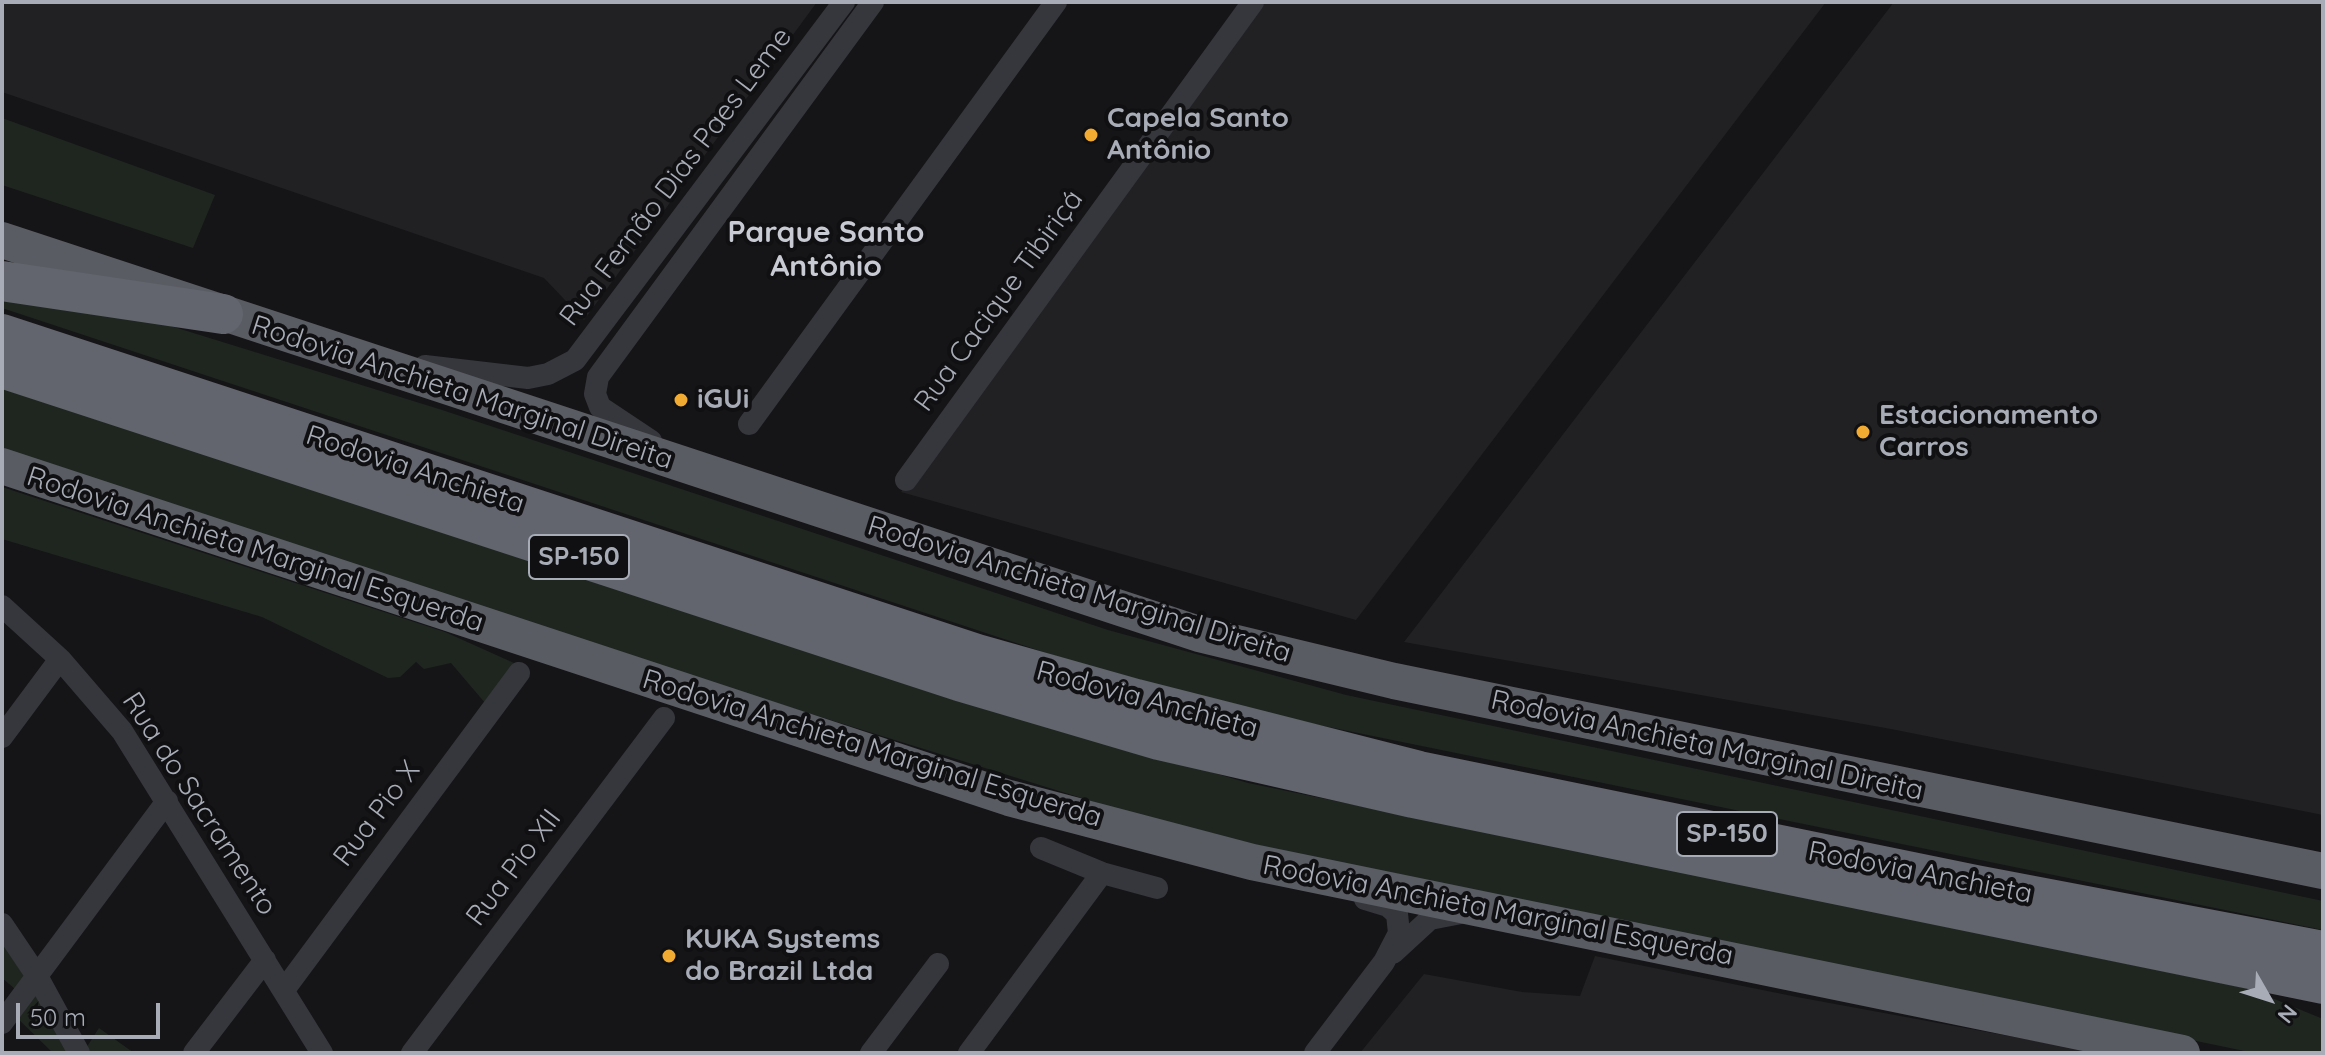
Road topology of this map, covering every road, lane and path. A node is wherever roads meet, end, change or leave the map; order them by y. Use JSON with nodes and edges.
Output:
{"nodes":[{"id":1,"x":844,"y":2,"type":"edge"},
{"id":2,"x":873,"y":2,"type":"edge"},
{"id":3,"x":1056,"y":2,"type":"edge"},
{"id":4,"x":1253,"y":2,"type":"edge"},
{"id":5,"x":2,"y":240,"type":"edge"},
{"id":6,"x":2,"y":281,"type":"edge"},
{"id":7,"x":223,"y":314,"type":"junction"},
{"id":8,"x":2,"y":334,"type":"edge"},
{"id":9,"x":356,"y":357,"type":"junction"},
{"id":10,"x":2,"y":368,"type":"edge"},
{"id":11,"x":749,"y":424,"type":"dead end"},
{"id":12,"x":2,"y":466,"type":"edge"},
{"id":13,"x":720,"y":479,"type":"junction"},
{"id":14,"x":906,"y":480,"type":"dead end"},
{"id":15,"x":2,"y":606,"type":"edge"},
{"id":16,"x":60,"y":659,"type":"junction"},
{"id":17,"x":519,"y":673,"type":"dead end"},
{"id":18,"x":664,"y":718,"type":"dead end"},
{"id":19,"x":2,"y":737,"type":"edge"},
{"id":20,"x":167,"y":801,"type":"junction"},
{"id":21,"x":1041,"y":848,"type":"dead end"},
{"id":22,"x":1252,"y":862,"type":"junction"},
{"id":23,"x":2323,"y":871,"type":"edge"},
{"id":24,"x":1102,"y":873,"type":"junction"},
{"id":25,"x":1157,"y":888,"type":"dead end"},
{"id":26,"x":1516,"y":914,"type":"junction"},
{"id":27,"x":2,"y":924,"type":"edge"},
{"id":28,"x":2323,"y":951,"type":"edge"},
{"id":29,"x":265,"y":960,"type":"junction"},
{"id":30,"x":1384,"y":962,"type":"junction"},
{"id":31,"x":938,"y":964,"type":"dead end"},
{"id":32,"x":2238,"y":969,"type":"junction"},
{"id":33,"x":37,"y":976,"type":"junction"},
{"id":34,"x":2323,"y":984,"type":"edge"},
{"id":35,"x":284,"y":990,"type":"junction"},
{"id":36,"x":2323,"y":1008,"type":"edge"},
{"id":37,"x":2,"y":1023,"type":"edge"},
{"id":38,"x":79,"y":1053,"type":"edge"},
{"id":39,"x":194,"y":1053,"type":"edge"},
{"id":40,"x":322,"y":1053,"type":"edge"},
{"id":41,"x":412,"y":1053,"type":"edge"},
{"id":42,"x":871,"y":1053,"type":"edge"},
{"id":43,"x":969,"y":1053,"type":"edge"},
{"id":44,"x":1315,"y":1053,"type":"edge"},
{"id":45,"x":2182,"y":1053,"type":"edge"}],
"edges":[{"from":1,"to":9,"type":"street","name":"Rua Fernão Dias Paes Leme"},
{"from":2,"to":13,"type":"street","name":"Rua Fernão Dias Paes Leme"},
{"from":3,"to":11,"type":"street"},
{"from":4,"to":14,"type":"street","name":"Rua Cacique Tibiriçá"},
{"from":5,"to":7,"type":"highway","name":"Rodovia Anchieta Marginal Direita"},
{"from":6,"to":7,"type":"highway"},
{"from":7,"to":9,"type":"highway","name":"Rodovia Anchieta Marginal Direita"},
{"from":8,"to":28,"type":"highway","name":"Rodovia Anchieta","number":"SP-150"},
{"from":9,"to":13,"type":"highway","name":"Rodovia Anchieta Marginal Direita"},
{"from":10,"to":32,"type":"highway","name":"Rodovia Anchieta","number":"SP-150"},
{"from":12,"to":22,"type":"highway","name":"Rodovia Anchieta Marginal Esquerda"},
{"from":13,"to":23,"type":"highway","name":"Rodovia Anchieta Marginal Direita"},
{"from":15,"to":16,"type":"street","name":"Rua do Sacramento"},
{"from":16,"to":19,"type":"street"},
{"from":16,"to":20,"type":"street","name":"Rua do Sacramento"},
{"from":17,"to":35,"type":"street","name":"Rua Pio X"},
{"from":18,"to":41,"type":"street","name":"Rua Pio XII"},
{"from":20,"to":29,"type":"street","name":"Rua do Sacramento"},
{"from":20,"to":33,"type":"street"},
{"from":21,"to":24,"type":"street"},
{"from":22,"to":26,"type":"highway","name":"Rodovia Anchieta Marginal Esquerda"},
{"from":22,"to":30,"type":"street"},
{"from":24,"to":25,"type":"street"},
{"from":24,"to":43,"type":"street"},
{"from":26,"to":30,"type":"street"},
{"from":26,"to":45,"type":"highway","name":"Rodovia Anchieta Marginal Esquerda"},
{"from":27,"to":33,"type":"street"},
{"from":29,"to":35,"type":"street","name":"Rua do Sacramento"},
{"from":29,"to":39,"type":"street"},
{"from":30,"to":44,"type":"street"},
{"from":31,"to":42,"type":"street"},
{"from":32,"to":34,"type":"highway","name":"Rodovia Anchieta","number":"SP-150"},
{"from":32,"to":36,"type":"highway"},
{"from":33,"to":37,"type":"street"},
{"from":33,"to":38,"type":"street"},
{"from":35,"to":40,"type":"street","name":"Rua do Sacramento"}]}
